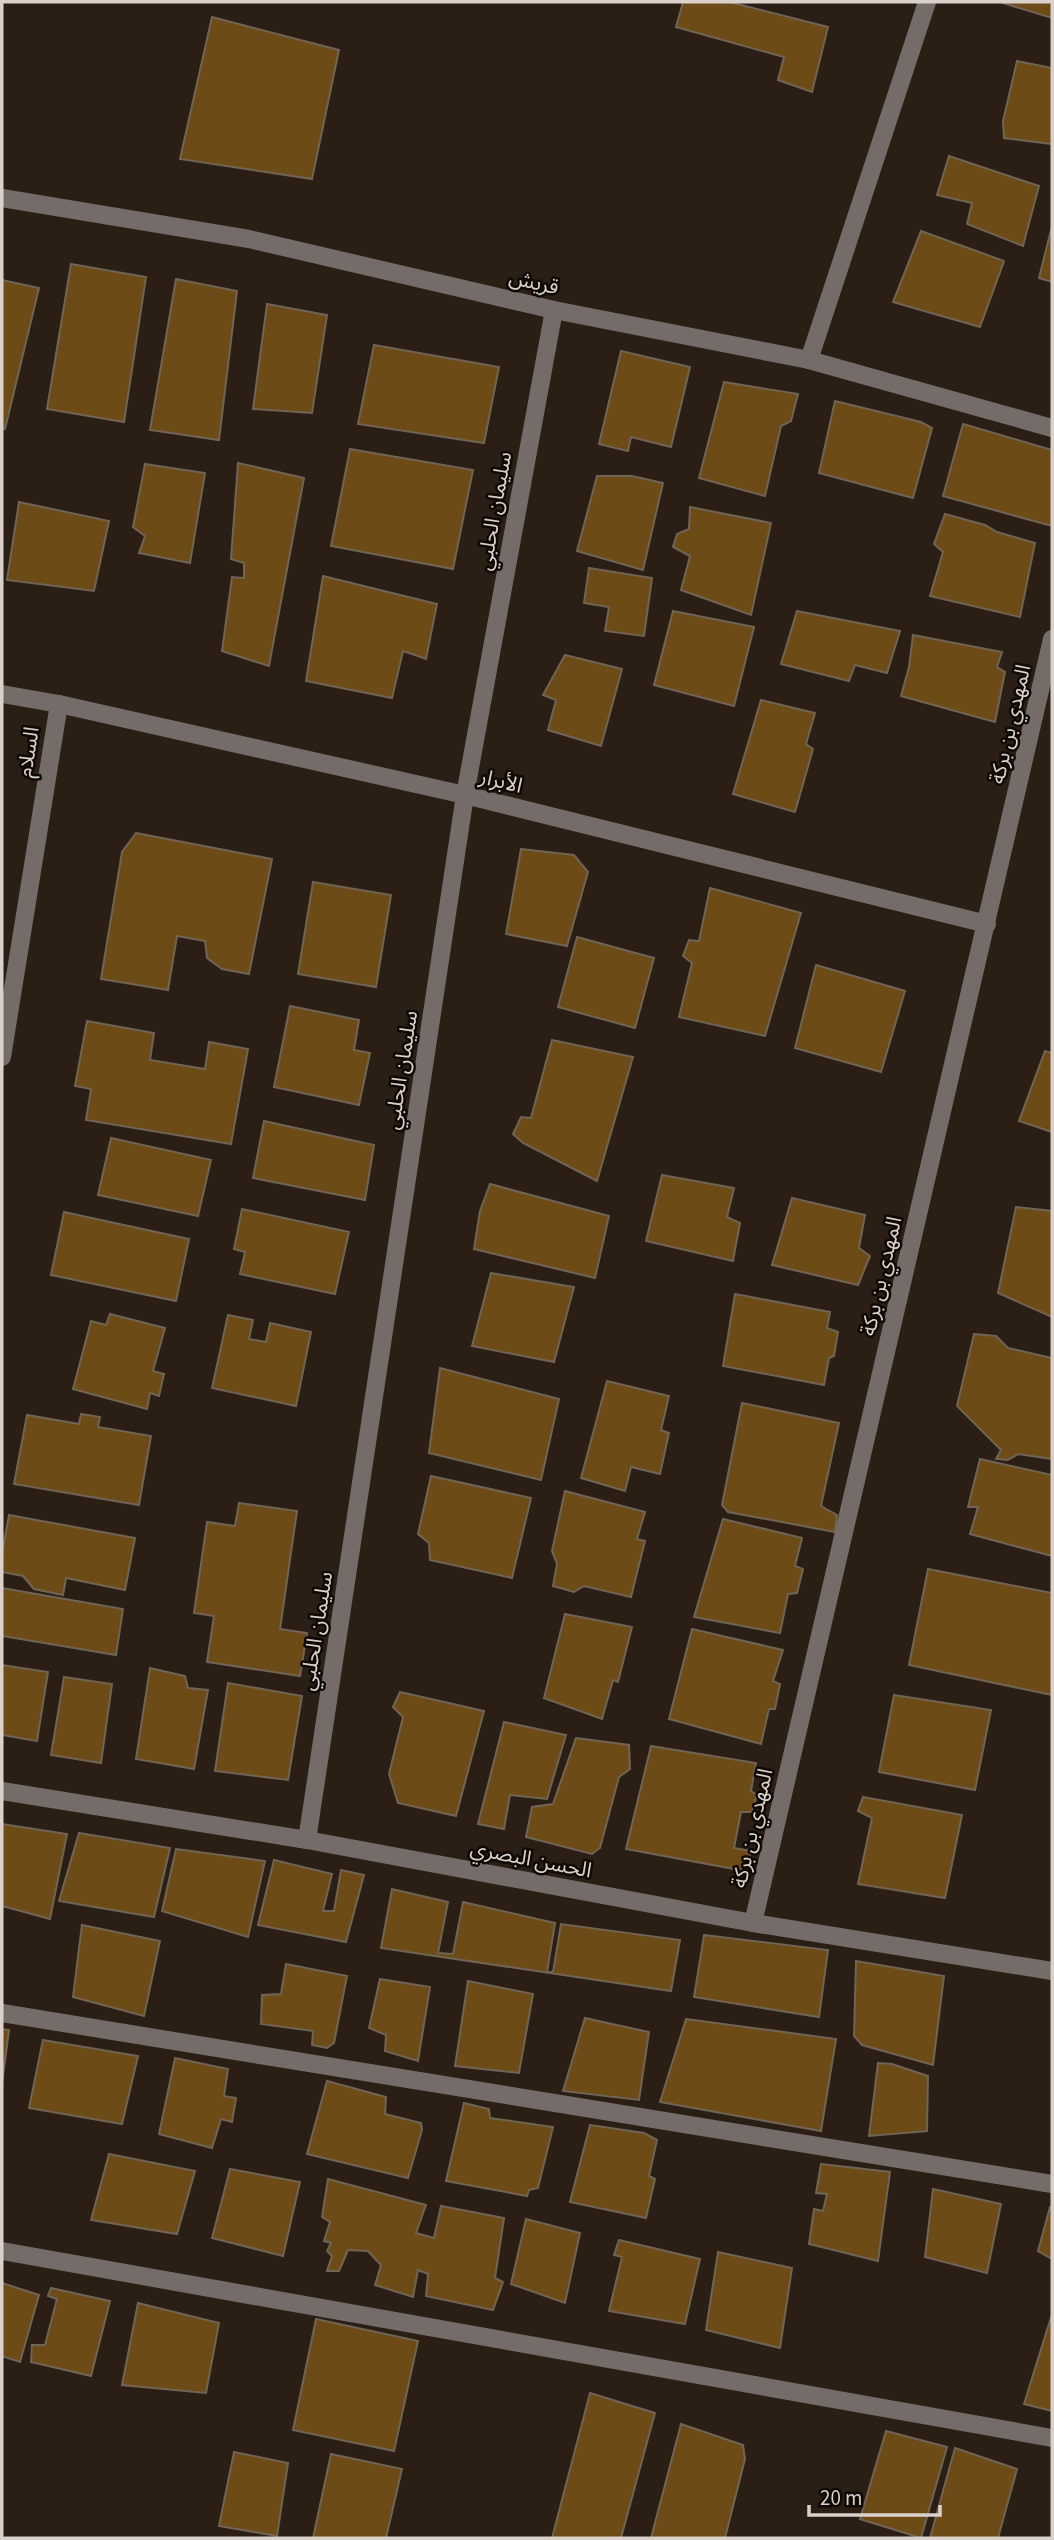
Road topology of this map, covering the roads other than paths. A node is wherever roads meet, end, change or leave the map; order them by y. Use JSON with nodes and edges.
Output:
{"nodes":[{"id":1,"x":927,"y":2,"type":"edge"},
{"id":2,"x":2,"y":198,"type":"edge"},
{"id":3,"x":554,"y":310,"type":"junction"},
{"id":4,"x":809,"y":360,"type":"junction"},
{"id":5,"x":1052,"y":428,"type":"edge"},
{"id":6,"x":1052,"y":639,"type":"edge"},
{"id":7,"x":2,"y":694,"type":"edge"},
{"id":8,"x":59,"y":704,"type":"junction"},
{"id":9,"x":466,"y":796,"type":"junction"},
{"id":10,"x":987,"y":923,"type":"junction"},
{"id":11,"x":2,"y":1057,"type":"edge"},
{"id":12,"x":2,"y":1791,"type":"edge"},
{"id":13,"x":307,"y":1840,"type":"junction"},
{"id":14,"x":753,"y":1923,"type":"junction"},
{"id":15,"x":1052,"y":1971,"type":"edge"},
{"id":16,"x":2,"y":2013,"type":"edge"},
{"id":17,"x":1052,"y":2184,"type":"edge"},
{"id":18,"x":2,"y":2250,"type":"edge"},
{"id":19,"x":1052,"y":2438,"type":"edge"}],
"edges":[{"from":1,"to":4,"type":"street"},
{"from":2,"to":3,"type":"street","name":"قريش"},
{"from":3,"to":4,"type":"street","name":"قريش"},
{"from":3,"to":9,"type":"street","name":"سليمان الحلبي"},
{"from":4,"to":5,"type":"street","name":"قريش"},
{"from":6,"to":10,"type":"street","name":"المهدي بن بركة"},
{"from":7,"to":8,"type":"street","name":"الأبرار"},
{"from":8,"to":9,"type":"street","name":"الأبرار"},
{"from":8,"to":11,"type":"street","name":"السلام"},
{"from":9,"to":10,"type":"street","name":"الأبرار"},
{"from":9,"to":13,"type":"street","name":"سليمان الحلبي"},
{"from":10,"to":14,"type":"street","name":"المهدي بن بركة"},
{"from":12,"to":13,"type":"street","name":"الحسن البصري"},
{"from":13,"to":14,"type":"street","name":"الحسن البصري"},
{"from":14,"to":15,"type":"street","name":"الحسن البصري"},
{"from":16,"to":17,"type":"street"},
{"from":18,"to":19,"type":"street"}]}
